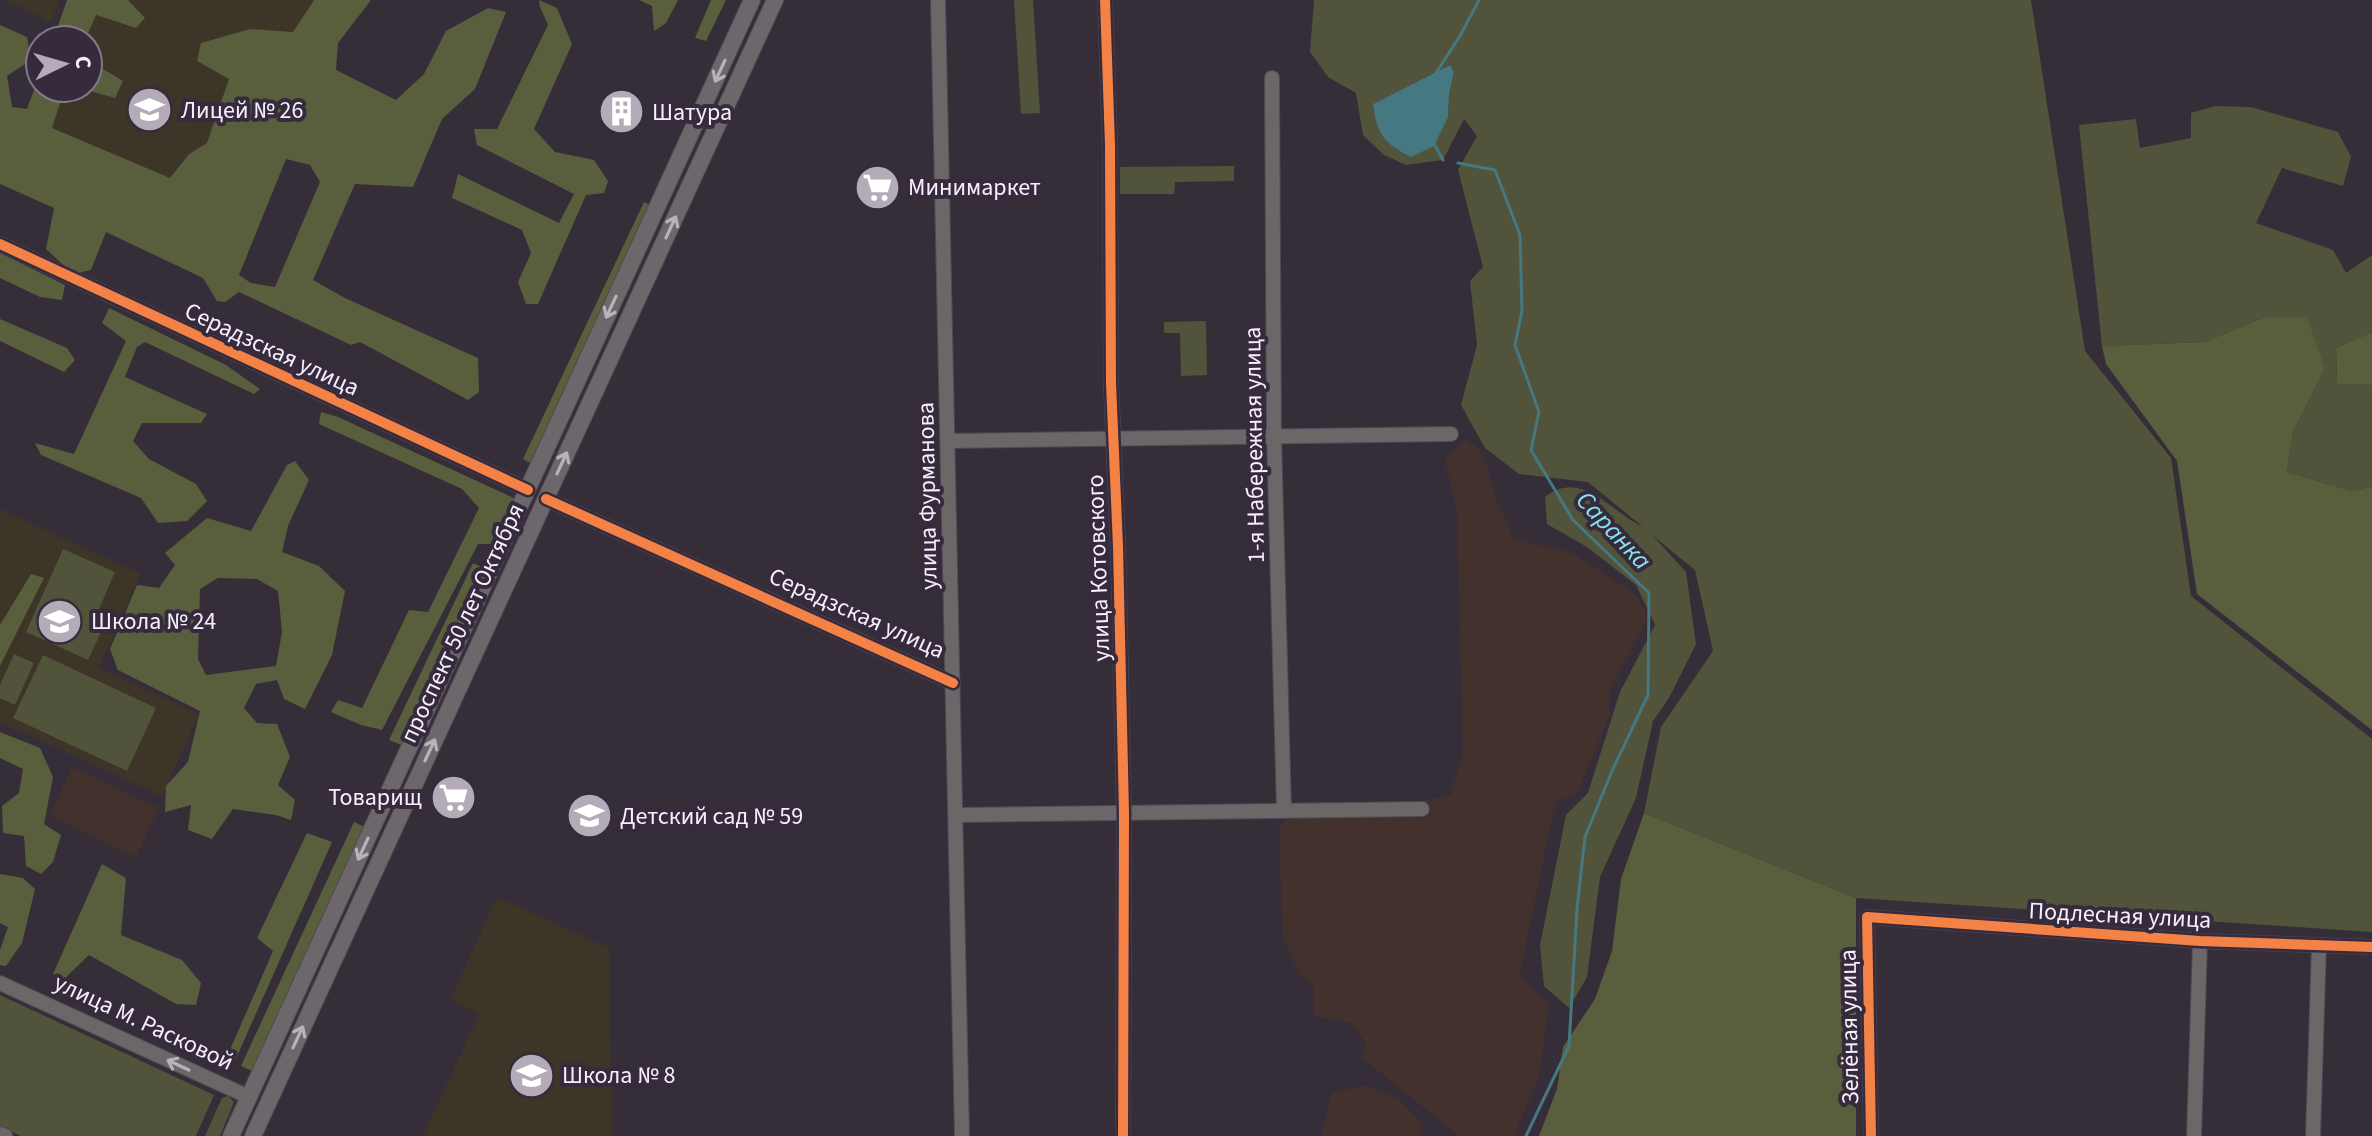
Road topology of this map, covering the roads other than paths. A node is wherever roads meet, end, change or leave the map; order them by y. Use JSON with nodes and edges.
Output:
{"nodes":[{"id":1,"x":752,"y":0,"type":"edge"},
{"id":2,"x":775,"y":0,"type":"edge"},
{"id":3,"x":938,"y":0,"type":"edge"},
{"id":4,"x":1105,"y":0,"type":"edge"},
{"id":5,"x":1272,"y":78,"type":"dead end"},
{"id":6,"x":0,"y":244,"type":"edge"},
{"id":7,"x":1451,"y":434,"type":"dead end"},
{"id":8,"x":1274,"y":436,"type":"junction"},
{"id":9,"x":1114,"y":440,"type":"junction"},
{"id":10,"x":948,"y":441,"type":"junction"},
{"id":11,"x":528,"y":490,"type":"junction"},
{"id":12,"x":546,"y":499,"type":"junction"},
{"id":13,"x":953,"y":683,"type":"junction"},
{"id":14,"x":1422,"y":809,"type":"dead end"},
{"id":15,"x":1284,"y":811,"type":"junction"},
{"id":16,"x":1124,"y":813,"type":"junction"},
{"id":17,"x":956,"y":815,"type":"junction"},
{"id":18,"x":1867,"y":917,"type":"joint"},
{"id":19,"x":2200,"y":941,"type":"junction"},
{"id":20,"x":2319,"y":945,"type":"junction"},
{"id":21,"x":2372,"y":947,"type":"edge"},
{"id":22,"x":0,"y":983,"type":"edge"},
{"id":23,"x":249,"y":1097,"type":"junction"},
{"id":24,"x":266,"y":1108,"type":"junction"},
{"id":25,"x":231,"y":1136,"type":"edge"},
{"id":26,"x":253,"y":1136,"type":"edge"},
{"id":27,"x":962,"y":1136,"type":"edge"},
{"id":28,"x":1123,"y":1136,"type":"edge"},
{"id":29,"x":1871,"y":1136,"type":"edge"},
{"id":30,"x":2194,"y":1136,"type":"edge"},
{"id":31,"x":2313,"y":1136,"type":"edge"}],
"edges":[{"from":1,"to":11,"type":"main road","name":"проспект 50 лет Октября","one_way":true},
{"from":12,"to":2,"type":"main road","name":"проспект 50 лет Октября","one_way":true},
{"from":3,"to":10,"type":"street","name":"улица Фурманова"},
{"from":4,"to":9,"type":"street","name":"улица Котовского"},
{"from":5,"to":8,"type":"street","name":"1-я Набережная улица"},
{"from":6,"to":11,"type":"street","name":"Серадзская улица"},
{"from":7,"to":8,"type":"street"},
{"from":8,"to":9,"type":"street"},
{"from":8,"to":15,"type":"street","name":"1-я Набережная улица"},
{"from":9,"to":10,"type":"street"},
{"from":9,"to":16,"type":"street","name":"улица Котовского"},
{"from":10,"to":13,"type":"street","name":"улица Фурманова"},
{"from":11,"to":12,"type":"main road","name":"Серадзская улица"},
{"from":11,"to":23,"type":"main road","name":"проспект 50 лет Октября","one_way":true},
{"from":12,"to":13,"type":"street","name":"Серадзская улица"},
{"from":24,"to":12,"type":"main road","name":"проспект 50 лет Октября","one_way":true},
{"from":13,"to":17,"type":"street","name":"улица Фурманова"},
{"from":14,"to":15,"type":"street"},
{"from":15,"to":16,"type":"street"},
{"from":16,"to":17,"type":"street"},
{"from":16,"to":28,"type":"street","name":"улица Котовского"},
{"from":17,"to":27,"type":"street","name":"улица Фурманова"},
{"from":18,"to":19,"type":"street","name":"Подлесная улица"},
{"from":18,"to":29,"type":"street","name":"Зелёная улица"},
{"from":19,"to":20,"type":"street","name":"Подлесная улица"},
{"from":19,"to":30,"type":"street"},
{"from":20,"to":21,"type":"street","name":"Подлесная улица"},
{"from":20,"to":31,"type":"street"},
{"from":23,"to":22,"type":"street","name":"улица М. Расковой","one_way":true},
{"from":23,"to":24,"type":"main road","name":"улица М. Расковой"},
{"from":23,"to":25,"type":"main road","name":"проспект 50 лет Октября"},
{"from":24,"to":26,"type":"main road","name":"проспект 50 лет Октября"}]}
